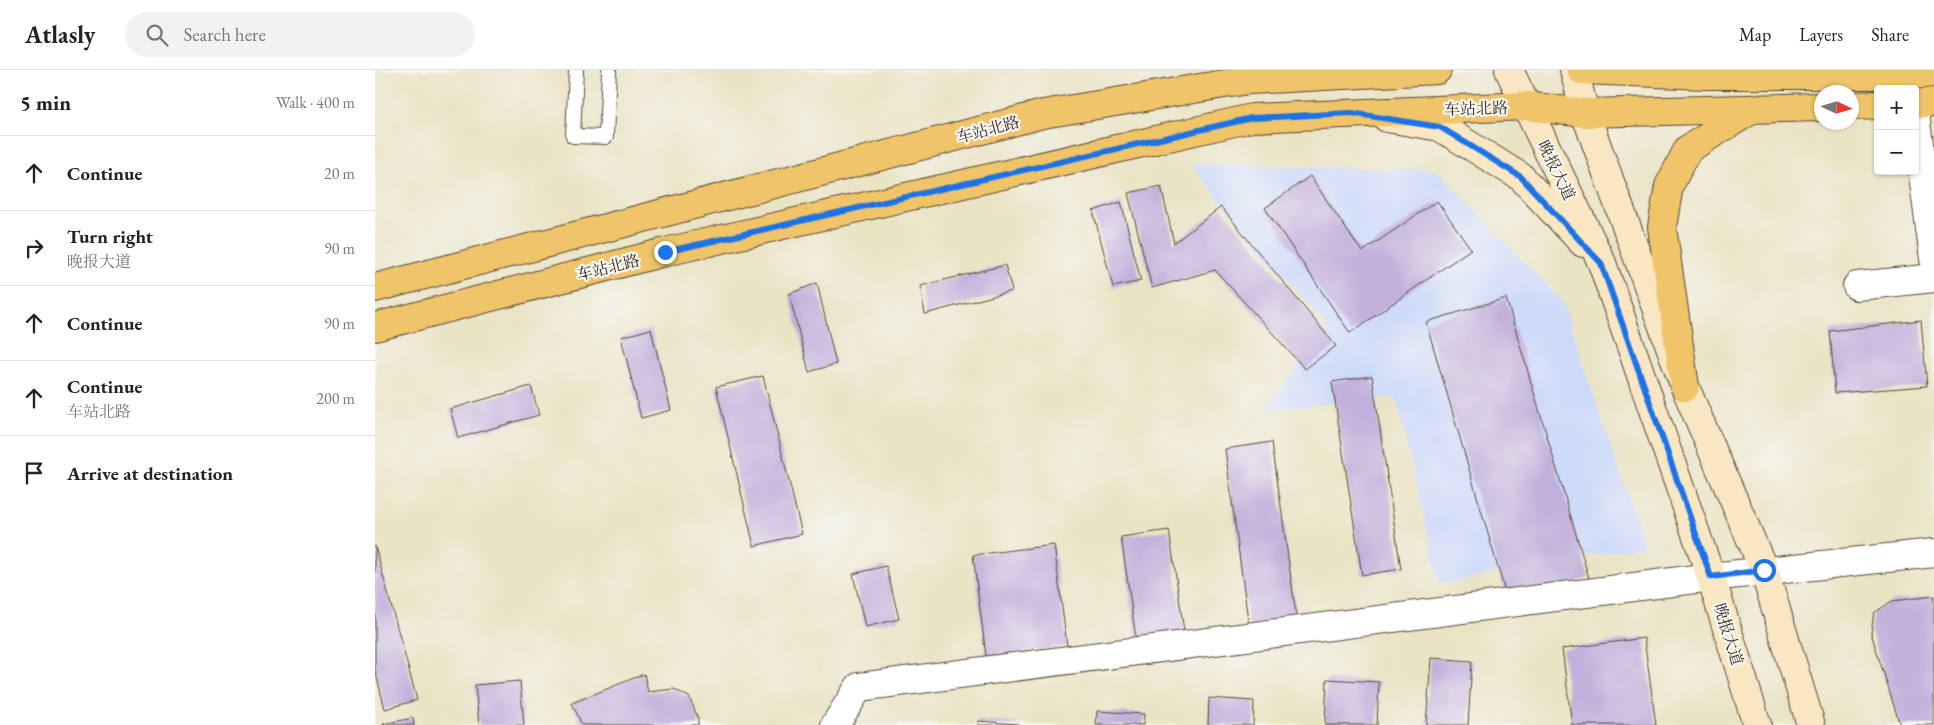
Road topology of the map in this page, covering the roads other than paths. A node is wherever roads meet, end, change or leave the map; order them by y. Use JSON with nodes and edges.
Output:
{"nodes":[{"id":1,"x":576,"y":70,"type":"edge"},
{"id":2,"x":609,"y":70,"type":"edge"},
{"id":3,"x":1437,"y":70,"type":"edge"},
{"id":4,"x":1509,"y":70,"type":"edge"},
{"id":5,"x":1575,"y":70,"type":"edge"},
{"id":6,"x":1581,"y":70,"type":"edge"},
{"id":7,"x":1396,"y":71,"type":"edge"},
{"id":8,"x":1699,"y":73,"type":"edge"},
{"id":9,"x":1920,"y":79,"type":"edge"},
{"id":10,"x":1934,"y":102,"type":"edge"},
{"id":11,"x":1919,"y":104,"type":"edge"},
{"id":12,"x":1874,"y":105,"type":"edge"},
{"id":13,"x":1526,"y":106,"type":"junction"},
{"id":14,"x":1859,"y":106,"type":"edge"},
{"id":15,"x":1814,"y":107,"type":"edge"},
{"id":16,"x":1755,"y":109,"type":"junction"},
{"id":17,"x":1351,"y":113,"type":"junction"},
{"id":18,"x":1585,"y":113,"type":"junction"},
{"id":19,"x":1917,"y":130,"type":"edge"},
{"id":20,"x":1934,"y":259,"type":"edge"},
{"id":21,"x":1601,"y":263,"type":"junction"},
{"id":22,"x":1934,"y":278,"type":"edge"},
{"id":23,"x":1857,"y":286,"type":"dead end"},
{"id":24,"x":375,"y":288,"type":"edge"},
{"id":25,"x":375,"y":326,"type":"edge"},
{"id":26,"x":1685,"y":387,"type":"junction"},
{"id":27,"x":1934,"y":553,"type":"edge"},
{"id":28,"x":1764,"y":570,"type":"junction"},
{"id":29,"x":1711,"y":577,"type":"junction"},
{"id":30,"x":835,"y":725,"type":"edge"},
{"id":31,"x":1757,"y":725,"type":"edge"},
{"id":32,"x":1811,"y":725,"type":"edge"}],
"edges":[{"from":1,"to":2,"type":"lane"},
{"from":3,"to":7,"type":"main road","name":"车站北路"},
{"from":4,"to":13,"type":"main road","name":"晚报大道"},
{"from":5,"to":18,"type":"main road"},
{"from":6,"to":8,"type":"main road"},
{"from":7,"to":24,"type":"main road","name":"车站北路"},
{"from":8,"to":9,"type":"main road"},
{"from":10,"to":11,"type":"main road"},
{"from":12,"to":14,"type":"main road"},
{"from":13,"to":17,"type":"main road","name":"车站北路"},
{"from":13,"to":18,"type":"main road","name":"车站北路"},
{"from":13,"to":21,"type":"main road","name":"晚报大道"},
{"from":15,"to":16,"type":"main road","name":"车站北路"},
{"from":16,"to":18,"type":"main road","name":"车站北路"},
{"from":16,"to":26,"type":"main road"},
{"from":17,"to":21,"type":"main road"},
{"from":17,"to":25,"type":"main road","name":"车站北路"},
{"from":18,"to":26,"type":"main road"},
{"from":19,"to":20,"type":"street"},
{"from":21,"to":29,"type":"main road","name":"晚报大道"},
{"from":22,"to":23,"type":"street"},
{"from":26,"to":28,"type":"main road"},
{"from":27,"to":28,"type":"street"},
{"from":28,"to":29,"type":"street"},
{"from":28,"to":32,"type":"main road"},
{"from":29,"to":30,"type":"street"},
{"from":29,"to":31,"type":"main road","name":"晚报大道"}]}
